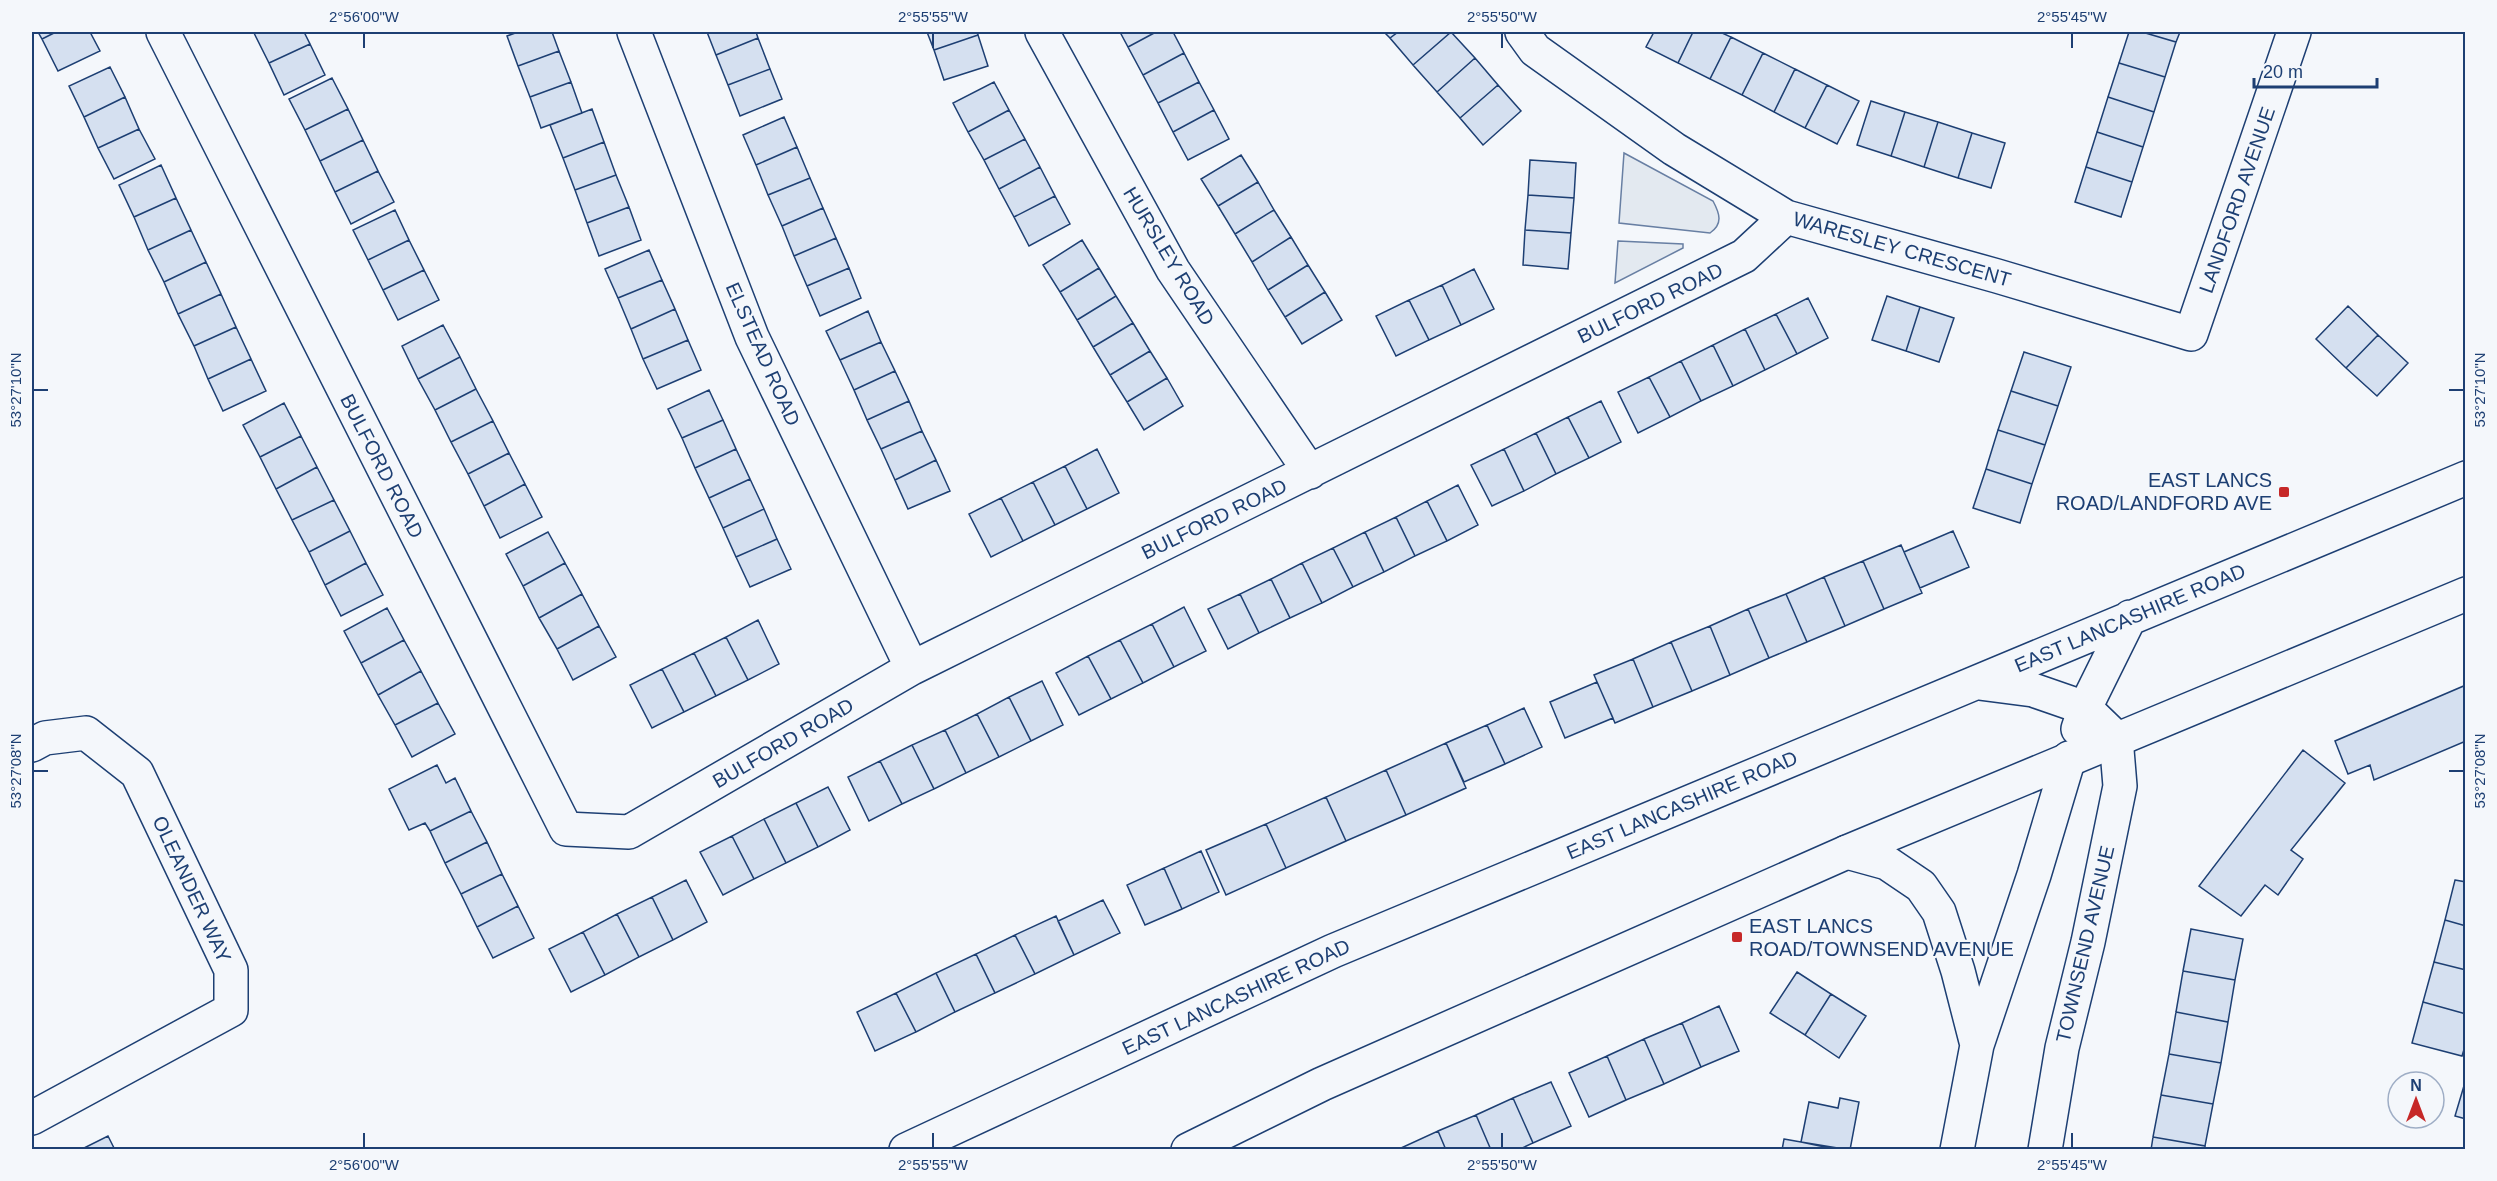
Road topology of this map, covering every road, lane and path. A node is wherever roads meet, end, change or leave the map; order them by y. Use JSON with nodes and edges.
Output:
{"nodes":[{"id":1,"x":163,"y":32,"type":"edge"},
{"id":2,"x":634,"y":32,"type":"edge"},
{"id":3,"x":1042,"y":32,"type":"edge"},
{"id":4,"x":1522,"y":32,"type":"edge"},
{"id":5,"x":2294,"y":32,"type":"edge"},
{"id":6,"x":1786,"y":217,"type":"junction"},
{"id":7,"x":2191,"y":334,"type":"joint"},
{"id":8,"x":1310,"y":472,"type":"junction"},
{"id":9,"x":2466,"y":478,"type":"edge"},
{"id":10,"x":2466,"y":594,"type":"edge"},
{"id":11,"x":2130,"y":617,"type":"junction"},
{"id":12,"x":912,"y":668,"type":"junction"},
{"id":13,"x":1977,"y":683,"type":"junction"},
{"id":14,"x":2085,"y":708,"type":"junction"},
{"id":15,"x":2116,"y":738,"type":"junction"},
{"id":16,"x":32,"y":745,"type":"edge"},
{"id":17,"x":2069,"y":758,"type":"junction"},
{"id":18,"x":1847,"y":852,"type":"junction"},
{"id":19,"x":1977,"y":1045,"type":"junction"},
{"id":20,"x":32,"y":1118,"type":"edge"},
{"id":21,"x":906,"y":1149,"type":"edge"},
{"id":22,"x":1188,"y":1149,"type":"edge"},
{"id":23,"x":1957,"y":1149,"type":"edge"},
{"id":24,"x":2045,"y":1149,"type":"edge"}],
"edges":[{"from":1,"to":12,"type":"main road","name":"BULFORD ROAD"},
{"from":2,"to":12,"type":"main road","name":"ELSTEAD ROAD"},
{"from":3,"to":8,"type":"main road","name":"HURSLEY ROAD"},
{"from":4,"to":6,"type":"main road","name":"WARESLEY CRESCENT"},
{"from":5,"to":7,"type":"main road","name":"LANDFORD AVENUE"},
{"from":6,"to":7,"type":"main road","name":"WARESLEY CRESCENT"},
{"from":6,"to":8,"type":"main road","name":"BULFORD ROAD"},
{"from":8,"to":12,"type":"main road","name":"BULFORD ROAD"},
{"from":9,"to":11,"type":"main road","name":"EAST LANCASHIRE ROAD"},
{"from":10,"to":15,"type":"main road"},
{"from":11,"to":13,"type":"main road","name":"EAST LANCASHIRE ROAD"},
{"from":11,"to":14,"type":"main road"},
{"from":13,"to":14,"type":"main road"},
{"from":13,"to":21,"type":"main road","name":"EAST LANCASHIRE ROAD"},
{"from":14,"to":15,"type":"main road"},
{"from":14,"to":17,"type":"main road"},
{"from":15,"to":17,"type":"main road"},
{"from":15,"to":24,"type":"main road","name":"TOWNSEND AVENUE"},
{"from":16,"to":20,"type":"main road","name":"OLEANDER WAY"},
{"from":17,"to":18,"type":"main road"},
{"from":17,"to":19,"type":"main road"},
{"from":18,"to":19,"type":"main road"},
{"from":18,"to":22,"type":"main road"},
{"from":19,"to":23,"type":"main road"}]}
